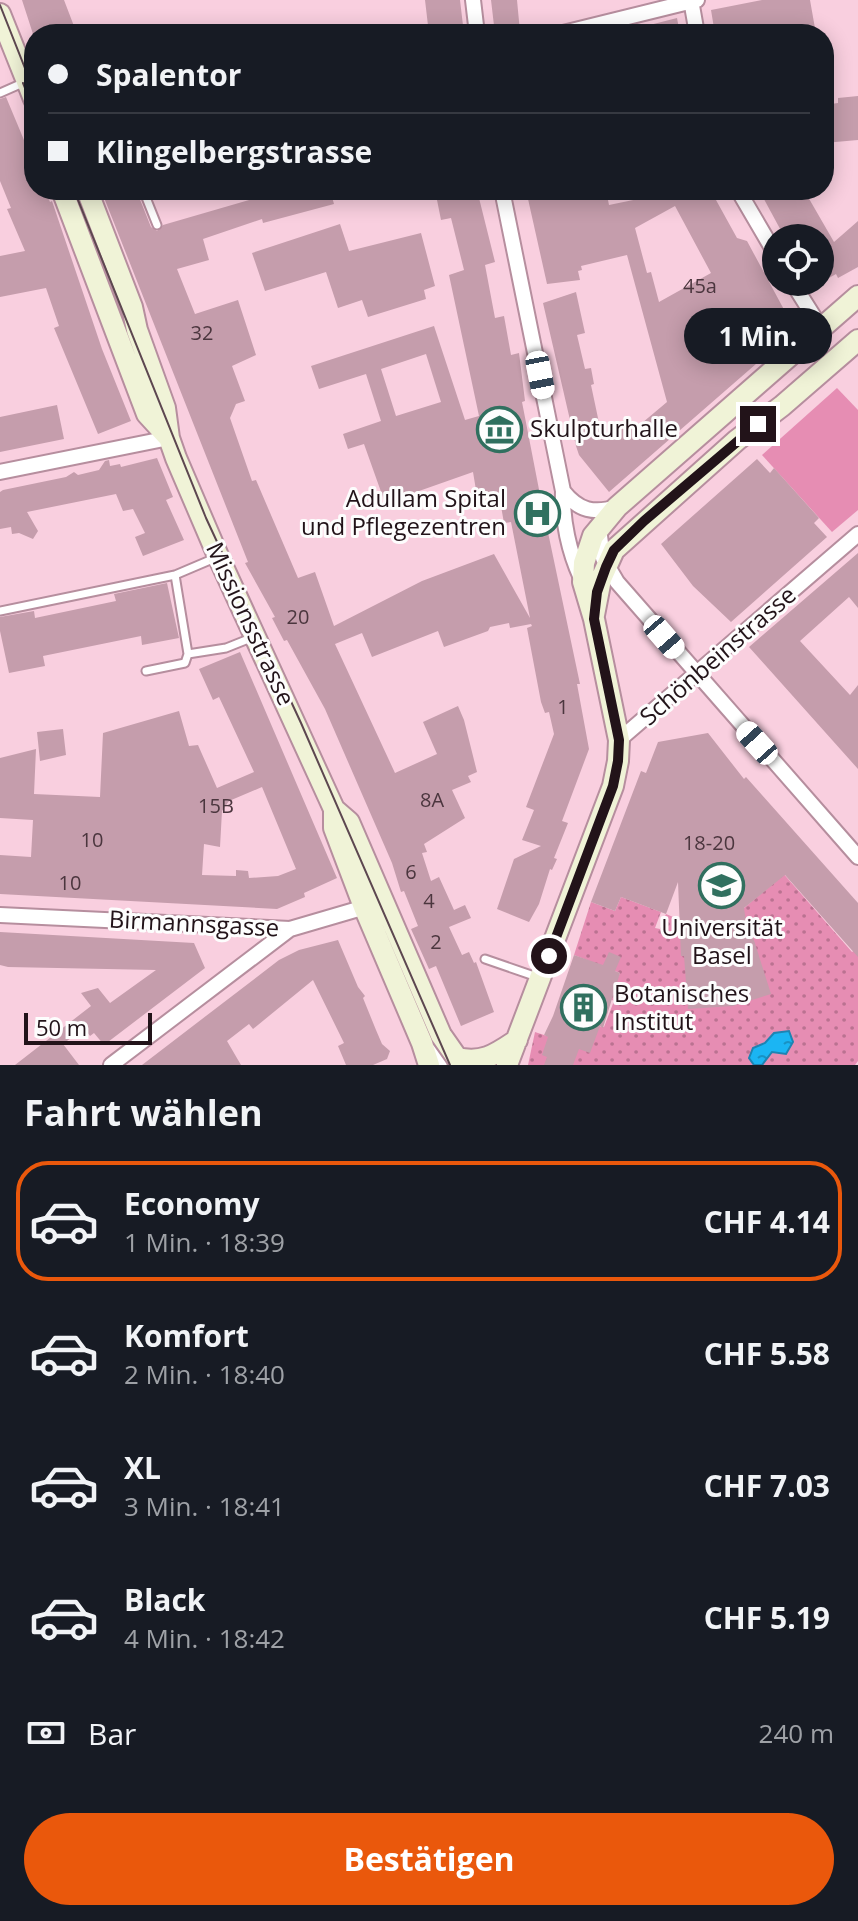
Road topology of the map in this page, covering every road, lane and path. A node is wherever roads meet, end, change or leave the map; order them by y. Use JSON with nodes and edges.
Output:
{"nodes":[{"id":1,"x":473,"y":0,"type":"edge"},
{"id":2,"x":691,"y":0,"type":"edge"},
{"id":3,"x":697,"y":0,"type":"edge"},
{"id":4,"x":0,"y":14,"type":"edge"},
{"id":5,"x":476,"y":24,"type":"edge"},
{"id":6,"x":598,"y":24,"type":"edge"},
{"id":7,"x":695,"y":24,"type":"edge"},
{"id":8,"x":24,"y":75,"type":"edge"},
{"id":9,"x":24,"y":91,"type":"edge"},
{"id":10,"x":0,"y":93,"type":"edge"},
{"id":11,"x":66,"y":200,"type":"edge"},
{"id":12,"x":91,"y":200,"type":"edge"},
{"id":13,"x":147,"y":200,"type":"edge"},
{"id":14,"x":504,"y":200,"type":"edge"},
{"id":15,"x":744,"y":200,"type":"edge"},
{"id":16,"x":157,"y":225,"type":"dead end"},
{"id":17,"x":762,"y":231,"type":"edge"},
{"id":18,"x":801,"y":296,"type":"edge"},
{"id":19,"x":858,"y":296,"type":"edge"},
{"id":20,"x":821,"y":328,"type":"junction"},
{"id":21,"x":856,"y":347,"type":"edge"},
{"id":22,"x":169,"y":438,"type":"junction"},
{"id":23,"x":0,"y":472,"type":"edge"},
{"id":24,"x":563,"y":491,"type":"junction"},
{"id":25,"x":617,"y":507,"type":"junction"},
{"id":26,"x":599,"y":527,"type":"junction"},
{"id":27,"x":858,"y":534,"type":"edge"},
{"id":28,"x":218,"y":556,"type":"junction"},
{"id":29,"x":606,"y":567,"type":"junction"},
{"id":30,"x":175,"y":575,"type":"junction"},
{"id":31,"x":583,"y":582,"type":"junction"},
{"id":32,"x":0,"y":611,"type":"edge"},
{"id":33,"x":594,"y":619,"type":"junction"},
{"id":34,"x":256,"y":636,"type":"junction"},
{"id":35,"x":188,"y":654,"type":"junction"},
{"id":36,"x":146,"y":671,"type":"dead end"},
{"id":37,"x":696,"y":675,"type":"junction"},
{"id":38,"x":619,"y":740,"type":"junction"},
{"id":39,"x":858,"y":857,"type":"edge"},
{"id":40,"x":374,"y":904,"type":"junction"},
{"id":41,"x":0,"y":915,"type":"edge"},
{"id":42,"x":290,"y":929,"type":"junction"},
{"id":43,"x":485,"y":959,"type":"dead end"},
{"id":44,"x":540,"y":979,"type":"junction"},
{"id":45,"x":417,"y":1031,"type":"junction"},
{"id":46,"x":517,"y":1040,"type":"junction"},
{"id":47,"x":454,"y":1063,"type":"edge"},
{"id":48,"x":111,"y":1065,"type":"edge"},
{"id":49,"x":429,"y":1065,"type":"edge"},
{"id":50,"x":507,"y":1065,"type":"edge"}],
"edges":[{"from":1,"to":5,"type":"street"},
{"from":2,"to":3,"type":"street"},
{"from":2,"to":6,"type":"street"},
{"from":2,"to":7,"type":"street"},
{"from":4,"to":8,"type":"main road"},
{"from":9,"to":10,"type":"lane"},
{"from":11,"to":22,"type":"main road","name":"Missionsstrasse"},
{"from":12,"to":22,"type":"main road","name":"Missionsstrasse"},
{"from":13,"to":16,"type":"lane"},
{"from":14,"to":24,"type":"street"},
{"from":15,"to":17,"type":"street"},
{"from":18,"to":20,"type":"street"},
{"from":19,"to":20,"type":"main road"},
{"from":20,"to":25,"type":"main road"},
{"from":21,"to":29,"type":"main road"},
{"from":22,"to":23,"type":"street"},
{"from":22,"to":28,"type":"main road","name":"Missionsstrasse"},
{"from":24,"to":25,"type":"street"},
{"from":24,"to":31,"type":"street"},
{"from":25,"to":26,"type":"main road"},
{"from":26,"to":29,"type":"street"},
{"from":26,"to":31,"type":"main road"},
{"from":27,"to":37,"type":"street","name":"Schönbeinstrasse"},
{"from":28,"to":30,"type":"lane"},
{"from":28,"to":34,"type":"main road","name":"Missionsstrasse"},
{"from":29,"to":33,"type":"main road"},
{"from":29,"to":37,"type":"street"},
{"from":30,"to":32,"type":"lane"},
{"from":30,"to":35,"type":"lane"},
{"from":31,"to":33,"type":"main road"},
{"from":33,"to":38,"type":"main road"},
{"from":34,"to":35,"type":"lane"},
{"from":34,"to":40,"type":"main road","name":"Missionsstrasse"},
{"from":35,"to":36,"type":"lane"},
{"from":37,"to":38,"type":"street","name":"Schönbeinstrasse"},
{"from":37,"to":39,"type":"street"},
{"from":38,"to":44,"type":"main road","name":"Schönbeinstrasse"},
{"from":40,"to":42,"type":"street","name":"Birmannsgasse"},
{"from":40,"to":45,"type":"main road","name":"Missionsstrasse"},
{"from":40,"to":47,"type":"main road","name":"Missionsstrasse"},
{"from":41,"to":42,"type":"street","name":"Birmannsgasse"},
{"from":42,"to":48,"type":"street"},
{"from":43,"to":44,"type":"lane"},
{"from":44,"to":46,"type":"main road","name":"Schönbeinstrasse"},
{"from":45,"to":47,"type":"lane","name":"Missionsstrasse"},
{"from":45,"to":49,"type":"main road","name":"Missionsstrasse"},
{"from":46,"to":47,"type":"main road"},
{"from":46,"to":50,"type":"main road","name":"Schönbeinstrasse"}]}
